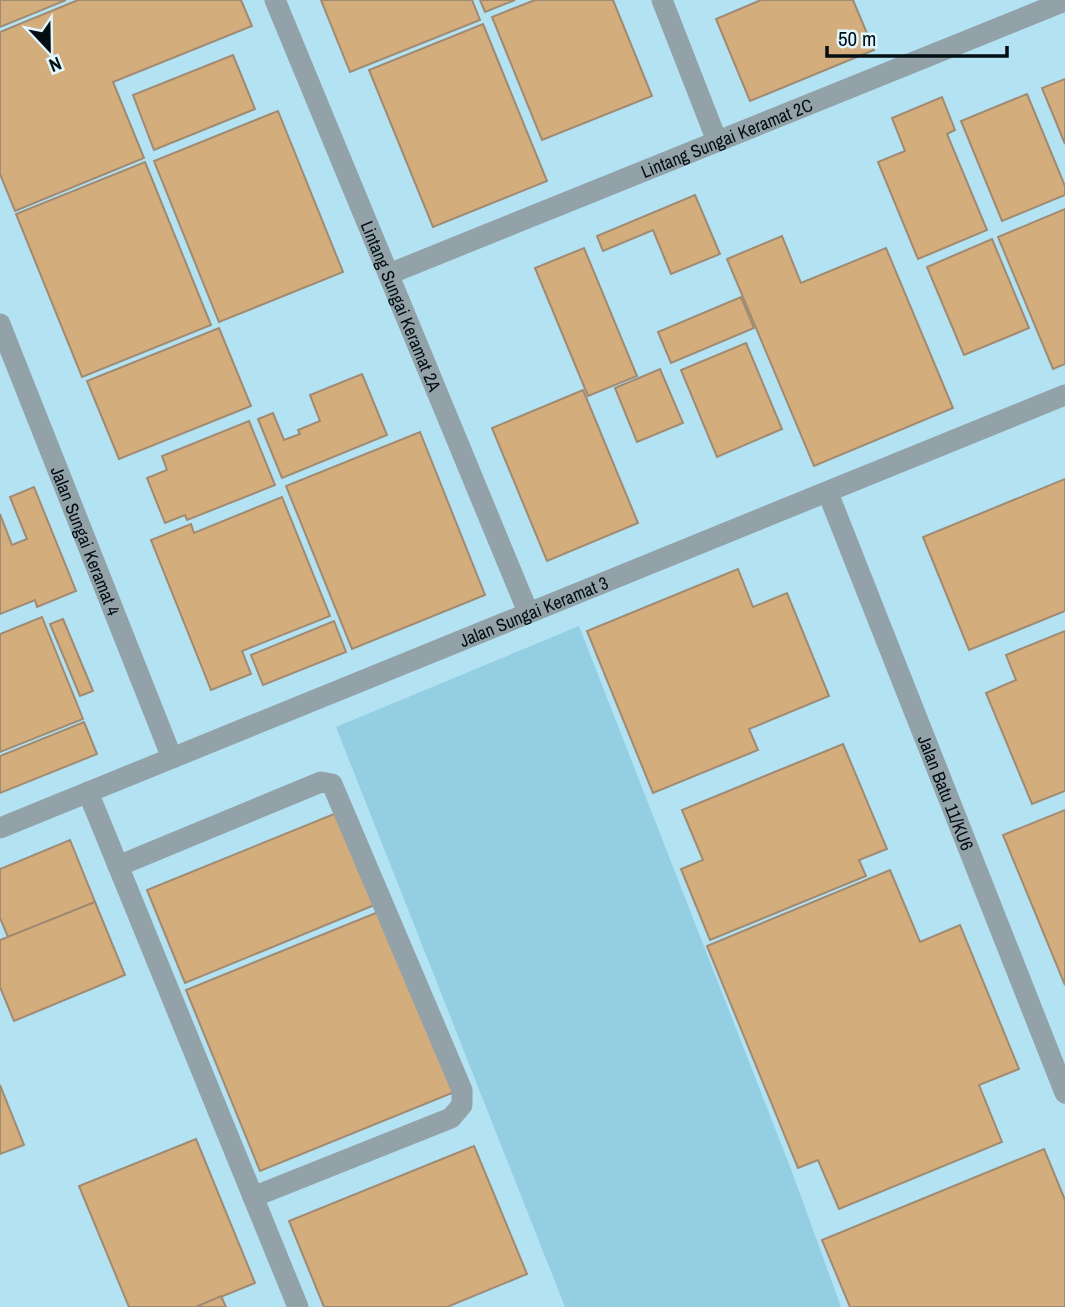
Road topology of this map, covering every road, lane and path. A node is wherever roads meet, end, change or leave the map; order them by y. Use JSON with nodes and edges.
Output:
{"nodes":[{"id":1,"x":275,"y":0,"type":"edge"},
{"id":2,"x":662,"y":0,"type":"edge"},
{"id":3,"x":1065,"y":1,"type":"edge"},
{"id":4,"x":1043,"y":5,"type":"edge"},
{"id":5,"x":717,"y":141,"type":"junction"},
{"id":6,"x":388,"y":274,"type":"junction"},
{"id":7,"x":0,"y":324,"type":"edge"},
{"id":8,"x":1065,"y":395,"type":"edge"},
{"id":9,"x":828,"y":493,"type":"junction"},
{"id":10,"x":528,"y":612,"type":"junction"},
{"id":11,"x":172,"y":758,"type":"junction"},
{"id":12,"x":88,"y":792,"type":"junction"},
{"id":13,"x":0,"y":828,"type":"edge"},
{"id":14,"x":118,"y":866,"type":"junction"},
{"id":15,"x":1065,"y":1093,"type":"edge"},
{"id":16,"x":253,"y":1198,"type":"junction"},
{"id":17,"x":298,"y":1307,"type":"edge"}],
"edges":[{"from":1,"to":6,"type":"street","name":"Lintang Sungai Keramat 2A"},
{"from":2,"to":5,"type":"street"},
{"from":3,"to":4,"type":"street","name":"Lintang Sungai Keramat 2C"},
{"from":4,"to":5,"type":"street","name":"Lintang Sungai Keramat 2C"},
{"from":5,"to":6,"type":"street","name":"Lintang Sungai Keramat 2C"},
{"from":6,"to":10,"type":"street","name":"Lintang Sungai Keramat 2A"},
{"from":7,"to":11,"type":"street","name":"Jalan Sungai Keramat 4"},
{"from":8,"to":9,"type":"street","name":"Jalan Sungai Keramat 3"},
{"from":9,"to":10,"type":"street","name":"Jalan Sungai Keramat 3"},
{"from":9,"to":15,"type":"street","name":"Jalan Batu 11/KU6"},
{"from":10,"to":11,"type":"street","name":"Jalan Sungai Keramat 3"},
{"from":11,"to":12,"type":"street","name":"Jalan Sungai Keramat 3"},
{"from":12,"to":13,"type":"street","name":"Jalan Sungai Keramat 3"},
{"from":12,"to":14,"type":"street"},
{"from":14,"to":16,"type":"street"},
{"from":14,"to":16,"type":"street"},
{"from":16,"to":17,"type":"street"}]}
